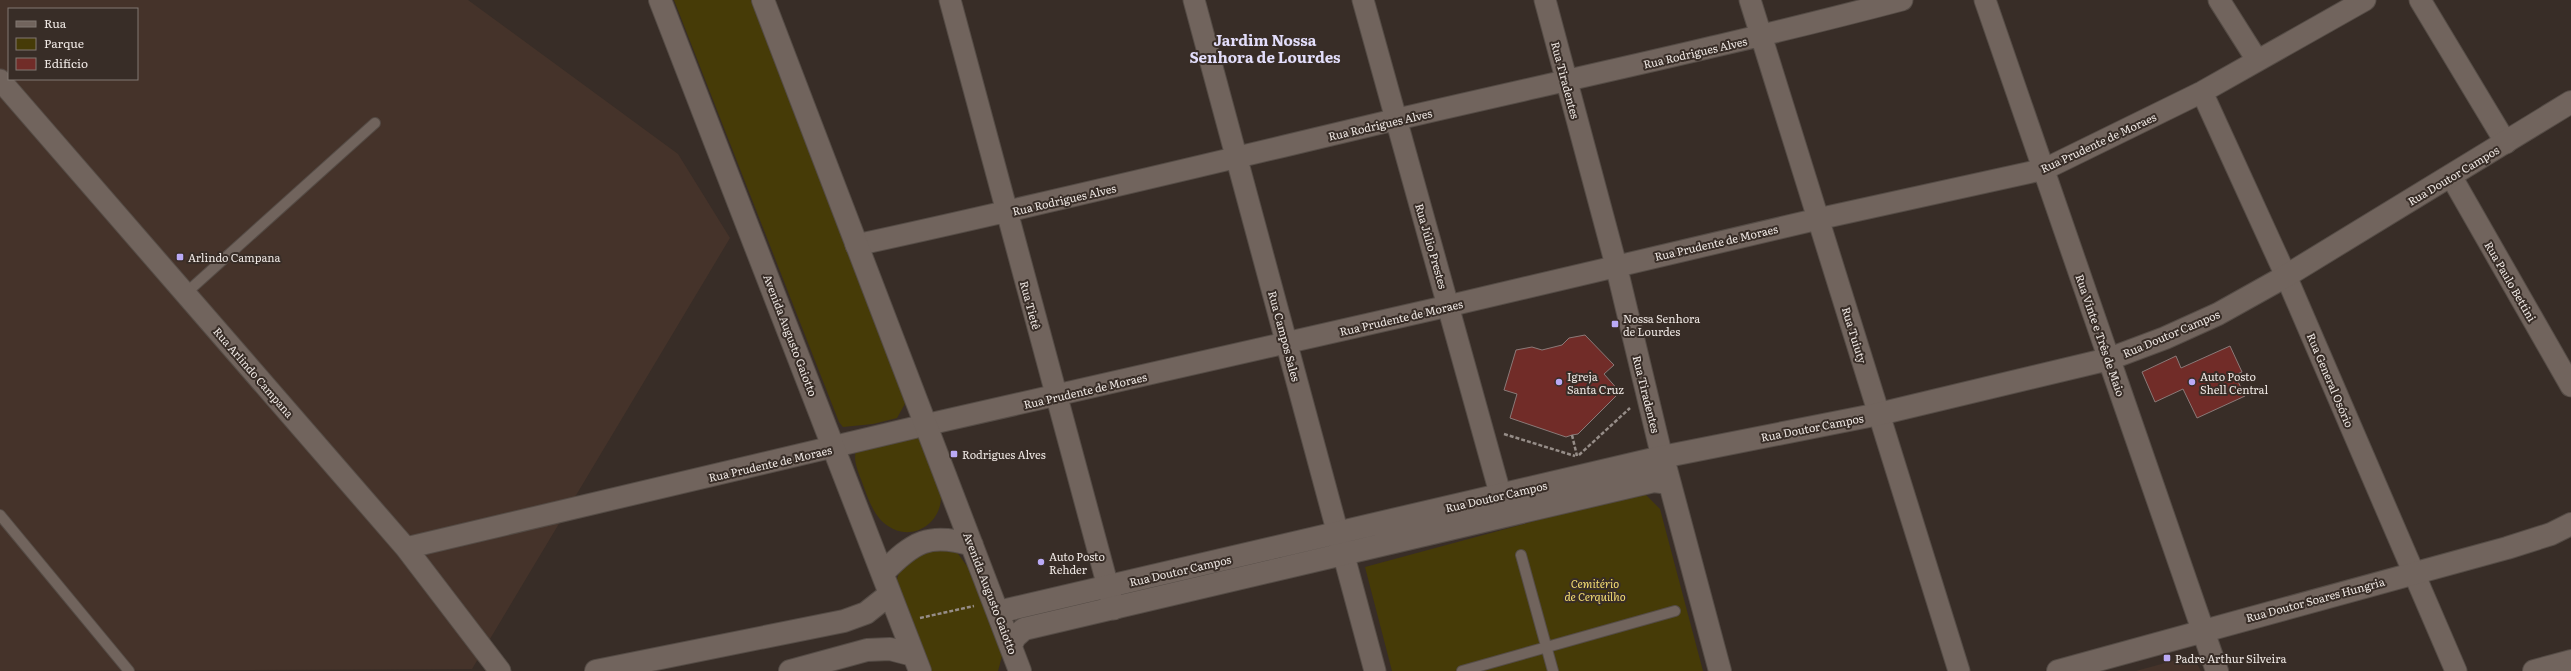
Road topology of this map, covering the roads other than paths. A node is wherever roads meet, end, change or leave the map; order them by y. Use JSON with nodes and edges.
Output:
{"nodes":[{"id":1,"x":660,"y":0,"type":"edge"},
{"id":2,"x":762,"y":0,"type":"edge"},
{"id":3,"x":950,"y":0,"type":"edge"},
{"id":4,"x":1194,"y":0,"type":"edge"},
{"id":5,"x":1363,"y":0,"type":"edge"},
{"id":6,"x":1545,"y":0,"type":"edge"},
{"id":7,"x":1750,"y":0,"type":"edge"},
{"id":8,"x":1902,"y":0,"type":"edge"},
{"id":9,"x":1985,"y":0,"type":"edge"},
{"id":10,"x":2220,"y":0,"type":"edge"},
{"id":11,"x":2364,"y":0,"type":"edge"},
{"id":12,"x":2420,"y":0,"type":"edge"},
{"id":13,"x":1761,"y":37,"type":"junction"},
{"id":14,"x":2257,"y":60,"type":"junction"},
{"id":15,"x":0,"y":80,"type":"edge"},
{"id":16,"x":1566,"y":81,"type":"junction"},
{"id":17,"x":2202,"y":92,"type":"junction"},
{"id":18,"x":2571,"y":102,"type":"edge"},
{"id":19,"x":1396,"y":120,"type":"junction"},
{"id":20,"x":375,"y":123,"type":"dead end"},
{"id":21,"x":2506,"y":143,"type":"junction"},
{"id":22,"x":1237,"y":158,"type":"junction"},
{"id":23,"x":2045,"y":169,"type":"junction"},
{"id":24,"x":2451,"y":176,"type":"junction"},
{"id":25,"x":1006,"y":212,"type":"junction"},
{"id":26,"x":1818,"y":219,"type":"junction"},
{"id":27,"x":856,"y":245,"type":"junction"},
{"id":28,"x":1616,"y":265,"type":"junction"},
{"id":29,"x":2286,"y":276,"type":"junction"},
{"id":30,"x":186,"y":293,"type":"junction"},
{"id":31,"x":1448,"y":306,"type":"junction"},
{"id":32,"x":1287,"y":343,"type":"junction"},
{"id":33,"x":2109,"y":359,"type":"junction"},
{"id":34,"x":2571,"y":386,"type":"edge"},
{"id":35,"x":1056,"y":397,"type":"junction"},
{"id":36,"x":1879,"y":414,"type":"junction"},
{"id":37,"x":925,"y":425,"type":"junction"},
{"id":38,"x":835,"y":447,"type":"junction"},
{"id":39,"x":1662,"y":457,"type":"junction"},
{"id":40,"x":1669,"y":483,"type":"junction"},
{"id":41,"x":1504,"y":505,"type":"junction"},
{"id":42,"x":0,"y":515,"type":"edge"},
{"id":43,"x":2571,"y":524,"type":"edge"},
{"id":44,"x":1341,"y":544,"type":"junction"},
{"id":45,"x":972,"y":545,"type":"junction"},
{"id":46,"x":406,"y":548,"type":"junction"},
{"id":47,"x":1521,"y":555,"type":"dead end"},
{"id":48,"x":2414,"y":572,"type":"junction"},
{"id":49,"x":883,"y":573,"type":"junction"},
{"id":50,"x":1108,"y":586,"type":"junction"},
{"id":51,"x":890,"y":594,"type":"junction"},
{"id":52,"x":996,"y":607,"type":"junction"},
{"id":53,"x":1114,"y":609,"type":"junction"},
{"id":54,"x":1675,"y":611,"type":"dead end"},
{"id":55,"x":2203,"y":630,"type":"junction"},
{"id":56,"x":1011,"y":645,"type":"junction"},
{"id":57,"x":1546,"y":647,"type":"junction"},
{"id":58,"x":2571,"y":661,"type":"edge"},
{"id":59,"x":917,"y":663,"type":"edge"},
{"id":60,"x":129,"y":671,"type":"edge"},
{"id":61,"x":500,"y":671,"type":"edge"},
{"id":62,"x":596,"y":671,"type":"edge"},
{"id":63,"x":790,"y":671,"type":"edge"},
{"id":64,"x":1021,"y":671,"type":"edge"},
{"id":65,"x":1375,"y":671,"type":"edge"},
{"id":66,"x":1462,"y":671,"type":"edge"},
{"id":67,"x":1553,"y":671,"type":"edge"},
{"id":68,"x":1720,"y":671,"type":"edge"},
{"id":69,"x":1959,"y":671,"type":"edge"},
{"id":70,"x":2058,"y":671,"type":"edge"},
{"id":71,"x":2217,"y":671,"type":"edge"},
{"id":72,"x":2456,"y":671,"type":"edge"},
{"id":73,"x":2534,"y":671,"type":"edge"}],
"edges":[{"from":1,"to":38,"type":"street","name":"Avenida Augusto Gaiotto"},
{"from":2,"to":27,"type":"street","name":"Avenida Augusto Gaiotto"},
{"from":3,"to":25,"type":"street","name":"Rua Tietê"},
{"from":4,"to":22,"type":"street","name":"Rua Campos Sales"},
{"from":5,"to":19,"type":"street","name":"Rua Júlio Prestes"},
{"from":6,"to":16,"type":"street","name":"Rua Tiradentes"},
{"from":7,"to":13,"type":"street","name":"Rua Tuiuty"},
{"from":8,"to":13,"type":"street","name":"Rua Rodrigues Alves"},
{"from":9,"to":23,"type":"street","name":"Rua Vinte e Três de Maio"},
{"from":10,"to":14,"type":"street"},
{"from":11,"to":14,"type":"street","name":"Rua Prudente de Moraes"},
{"from":12,"to":21,"type":"street"},
{"from":13,"to":16,"type":"street","name":"Rua Rodrigues Alves"},
{"from":13,"to":26,"type":"street","name":"Rua Tuiuty"},
{"from":14,"to":17,"type":"street","name":"Rua Prudente de Moraes"},
{"from":15,"to":30,"type":"street","name":"Rua Arlindo Campana"},
{"from":16,"to":19,"type":"street","name":"Rua Rodrigues Alves"},
{"from":16,"to":28,"type":"street","name":"Rua Tiradentes"},
{"from":17,"to":23,"type":"street","name":"Rua Prudente de Moraes"},
{"from":17,"to":29,"type":"street","name":"Rua General Osório"},
{"from":18,"to":21,"type":"street","name":"Rua Doutor Campos"},
{"from":19,"to":22,"type":"street","name":"Rua Rodrigues Alves"},
{"from":19,"to":31,"type":"street","name":"Rua Júlio Prestes"},
{"from":20,"to":30,"type":"lane"},
{"from":21,"to":24,"type":"street","name":"Rua Doutor Campos"},
{"from":22,"to":25,"type":"street","name":"Rua Rodrigues Alves"},
{"from":22,"to":32,"type":"street","name":"Rua Campos Sales"},
{"from":23,"to":26,"type":"street","name":"Rua Prudente de Moraes"},
{"from":23,"to":33,"type":"street","name":"Rua Vinte e Três de Maio"},
{"from":24,"to":29,"type":"street","name":"Rua Doutor Campos"},
{"from":24,"to":34,"type":"street","name":"Rua Paulo Bettini"},
{"from":25,"to":27,"type":"street","name":"Rua Rodrigues Alves"},
{"from":25,"to":35,"type":"street","name":"Rua Tietê"},
{"from":26,"to":28,"type":"street","name":"Rua Prudente de Moraes"},
{"from":26,"to":36,"type":"street","name":"Rua Tuiuty"},
{"from":27,"to":37,"type":"street","name":"Avenida Augusto Gaiotto"},
{"from":28,"to":31,"type":"street","name":"Rua Prudente de Moraes"},
{"from":28,"to":39,"type":"street","name":"Rua Tiradentes"},
{"from":29,"to":33,"type":"street","name":"Rua Doutor Campos"},
{"from":29,"to":48,"type":"street","name":"Rua General Osório"},
{"from":30,"to":46,"type":"street","name":"Rua Arlindo Campana"},
{"from":31,"to":32,"type":"street","name":"Rua Prudente de Moraes"},
{"from":31,"to":41,"type":"street","name":"Rua Júlio Prestes"},
{"from":32,"to":35,"type":"street","name":"Rua Prudente de Moraes"},
{"from":32,"to":44,"type":"street","name":"Rua Campos Sales"},
{"from":33,"to":36,"type":"street","name":"Rua Doutor Campos"},
{"from":33,"to":55,"type":"street","name":"Rua Vinte e Três de Maio"},
{"from":35,"to":37,"type":"street","name":"Rua Prudente de Moraes"},
{"from":35,"to":50,"type":"street","name":"Rua Tietê"},
{"from":36,"to":39,"type":"street","name":"Rua Doutor Campos"},
{"from":36,"to":69,"type":"street","name":"Rua Tuiuty"},
{"from":37,"to":38,"type":"street","name":"Rua Prudente de Moraes"},
{"from":37,"to":45,"type":"street","name":"Avenida Augusto Gaiotto"},
{"from":38,"to":46,"type":"street","name":"Rua Prudente de Moraes"},
{"from":38,"to":49,"type":"street","name":"Avenida Augusto Gaiotto"},
{"from":39,"to":40,"type":"street","name":"Rua Tiradentes"},
{"from":39,"to":41,"type":"street","name":"Rua Doutor Campos"},
{"from":40,"to":41,"type":"street","name":"Rua Doutor Campos"},
{"from":40,"to":68,"type":"street","name":"Rua Tiradentes"},
{"from":41,"to":44,"type":"street","name":"Rua Doutor Campos"},
{"from":42,"to":60,"type":"lane"},
{"from":43,"to":48,"type":"street","name":"Rua Doutor Soares Hungria"},
{"from":44,"to":50,"type":"street","name":"Rua Doutor Campos"},
{"from":44,"to":53,"type":"street","name":"Rua Doutor Campos"},
{"from":44,"to":65,"type":"street","name":"Rua Campos Sales"},
{"from":45,"to":49,"type":"street"},
{"from":45,"to":52,"type":"street","name":"Avenida Augusto Gaiotto"},
{"from":46,"to":61,"type":"street","name":"Rua Arlindo Campana"},
{"from":47,"to":57,"type":"lane"},
{"from":48,"to":55,"type":"street","name":"Rua Doutor Soares Hungria"},
{"from":48,"to":72,"type":"street","name":"Rua General Osório"},
{"from":49,"to":51,"type":"street","name":"Avenida Augusto Gaiotto"},
{"from":50,"to":52,"type":"street","name":"Rua Doutor Campos"},
{"from":50,"to":53,"type":"street","name":"Rua Tietê"},
{"from":51,"to":59,"type":"street","name":"Avenida Augusto Gaiotto"},
{"from":51,"to":62,"type":"street"},
{"from":52,"to":56,"type":"street","name":"Avenida Augusto Gaiotto"},
{"from":53,"to":56,"type":"street","name":"Rua Doutor Campos"},
{"from":54,"to":57,"type":"lane"},
{"from":55,"to":70,"type":"street","name":"Rua Doutor Soares Hungria"},
{"from":55,"to":71,"type":"street","name":"Rua Vinte e Três de Maio"},
{"from":56,"to":64,"type":"street","name":"Avenida Augusto Gaiotto"},
{"from":57,"to":66,"type":"lane"},
{"from":57,"to":67,"type":"lane"},
{"from":58,"to":73,"type":"street"},
{"from":59,"to":63,"type":"street"}]}
